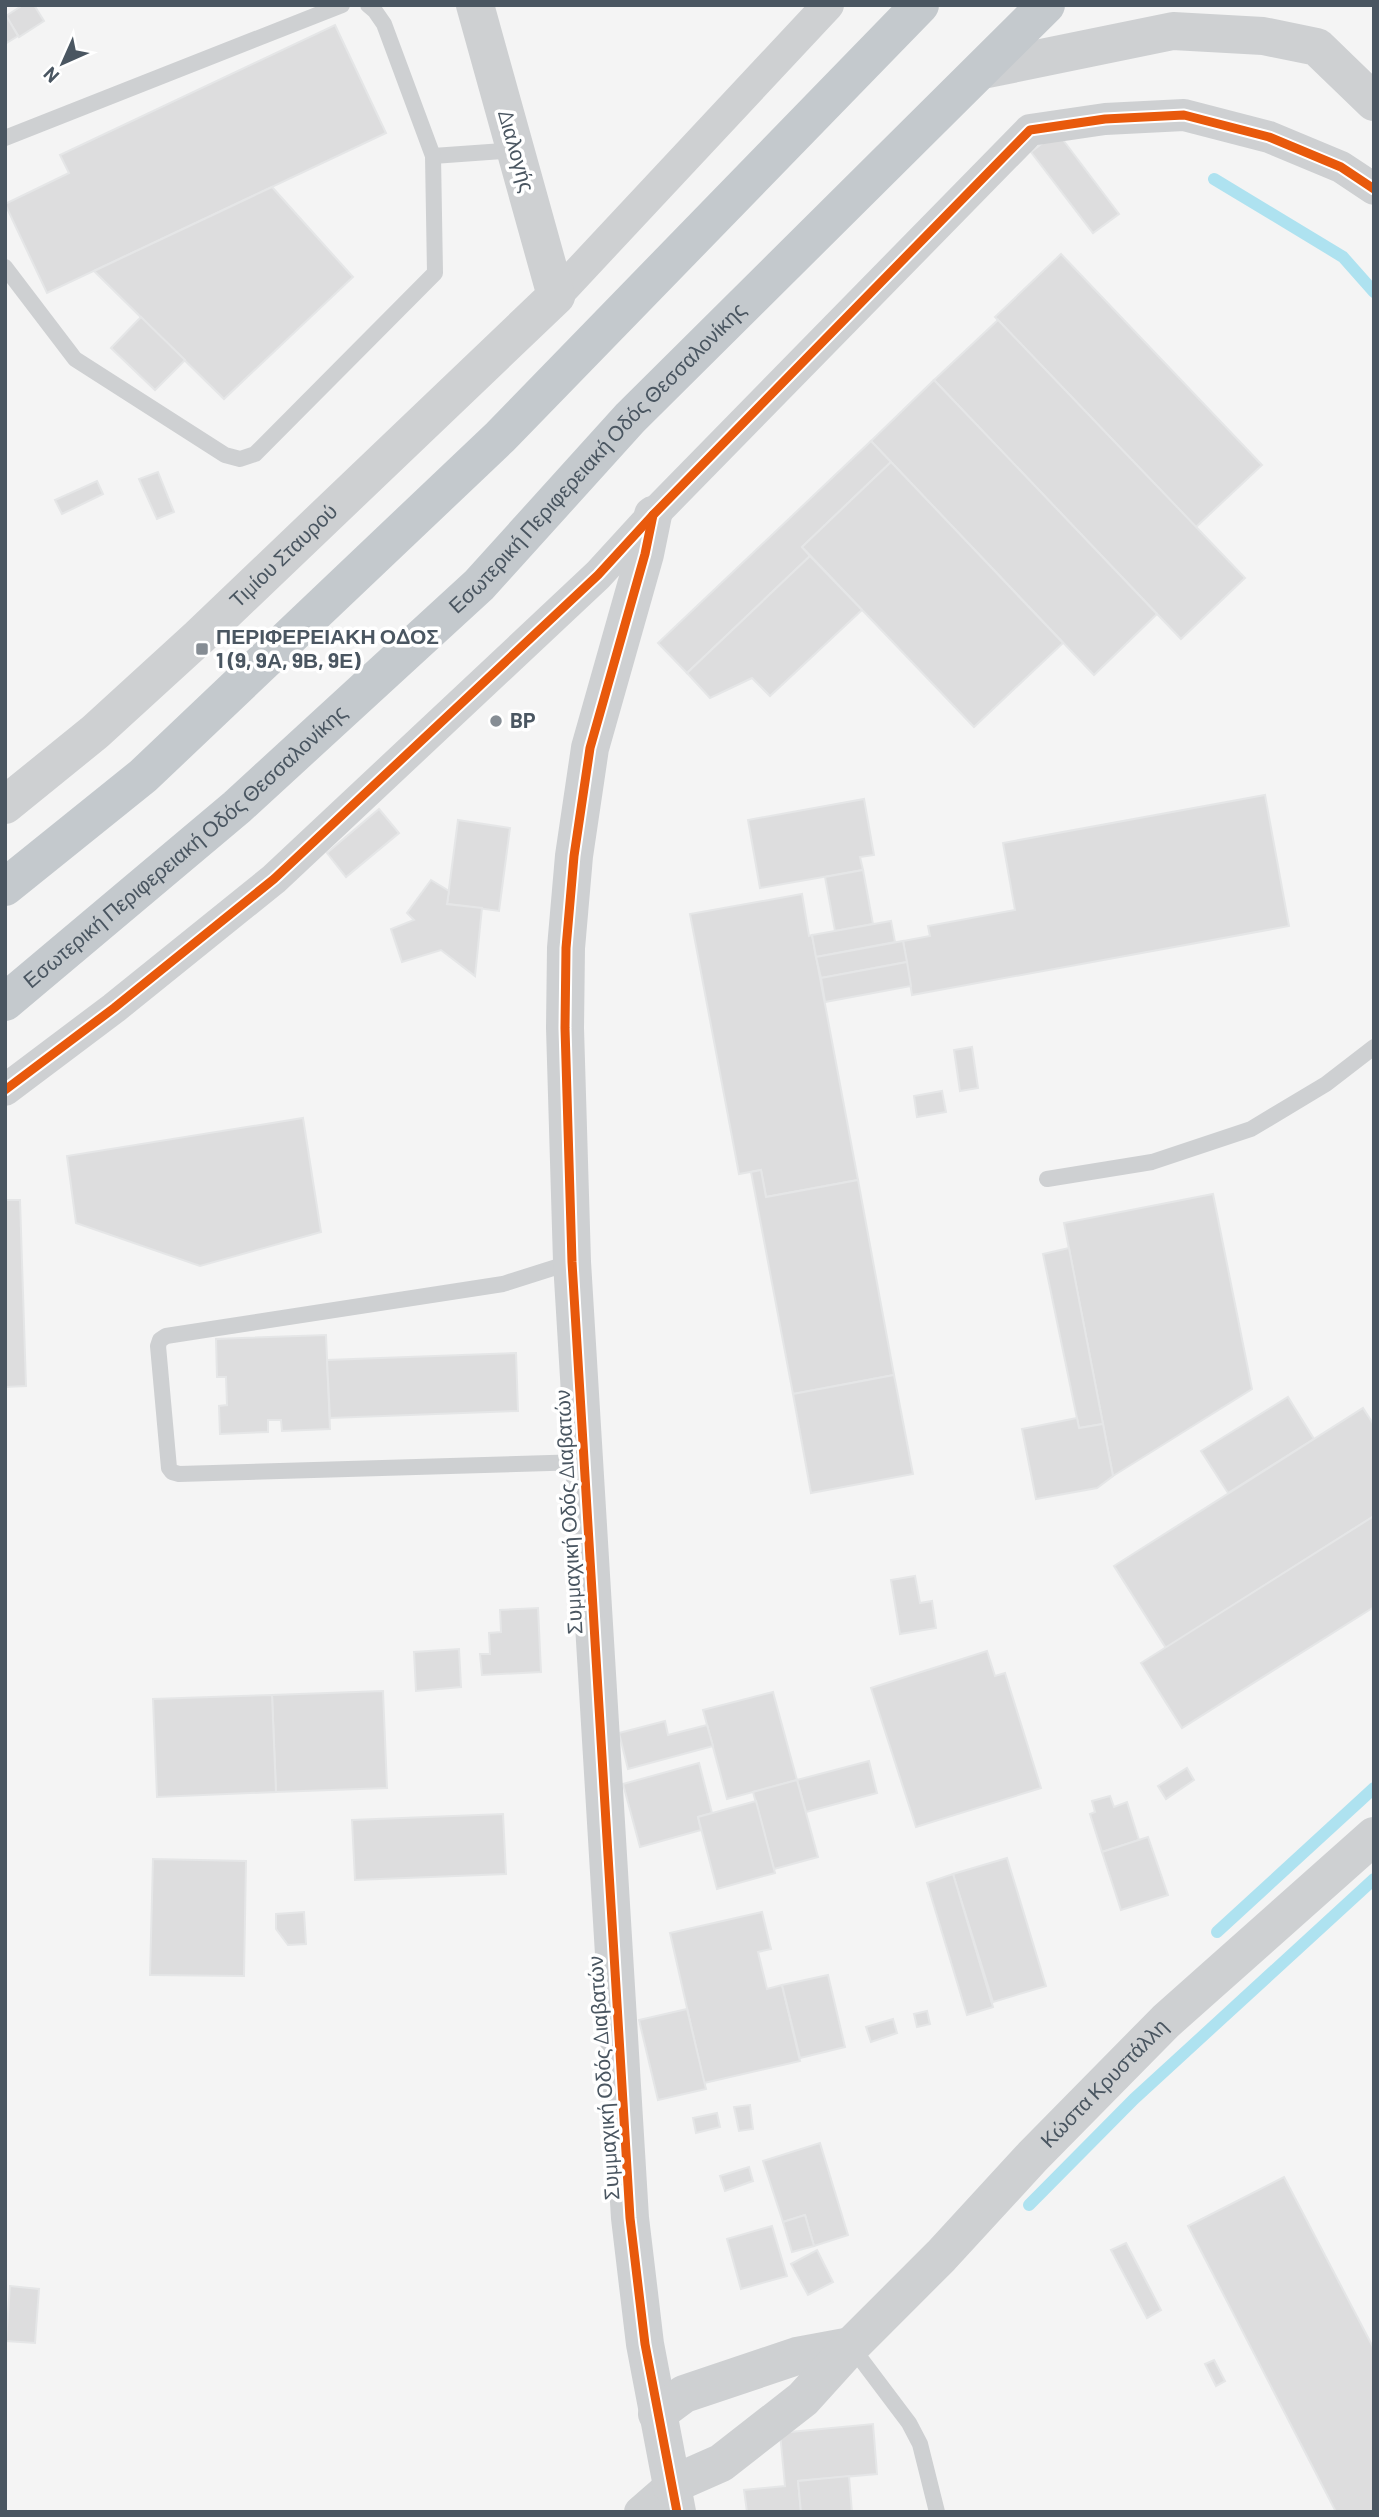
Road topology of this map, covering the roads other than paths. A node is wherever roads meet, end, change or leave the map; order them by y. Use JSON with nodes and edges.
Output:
{"nodes":[{"id":1,"x":342,"y":5,"type":"edge"},
{"id":2,"x":368,"y":5,"type":"edge"},
{"id":3,"x":475,"y":5,"type":"edge"},
{"id":4,"x":828,"y":5,"type":"edge"},
{"id":5,"x":920,"y":5,"type":"edge"},
{"id":6,"x":1045,"y":5,"type":"edge"},
{"id":7,"x":983,"y":69,"type":"junction"},
{"id":8,"x":1374,"y":102,"type":"edge"},
{"id":9,"x":5,"y":138,"type":"edge"},
{"id":10,"x":516,"y":150,"type":"junction"},
{"id":11,"x":433,"y":156,"type":"junction"},
{"id":12,"x":1374,"y":190,"type":"edge"},
{"id":13,"x":5,"y":267,"type":"edge"},
{"id":14,"x":556,"y":296,"type":"junction"},
{"id":15,"x":653,"y":515,"type":"junction"},
{"id":16,"x":5,"y":806,"type":"edge"},
{"id":17,"x":5,"y":887,"type":"edge"},
{"id":18,"x":5,"y":1002,"type":"edge"},
{"id":19,"x":1374,"y":1047,"type":"edge"},
{"id":20,"x":5,"y":1090,"type":"edge"},
{"id":21,"x":1047,"y":1179,"type":"dead end"},
{"id":22,"x":572,"y":1262,"type":"junction"},
{"id":23,"x":583,"y":1462,"type":"junction"},
{"id":24,"x":1374,"y":1836,"type":"edge"},
{"id":25,"x":851,"y":2346,"type":"junction"},
{"id":26,"x":657,"y":2414,"type":"junction"},
{"id":27,"x":674,"y":2499,"type":"edge"},
{"id":28,"x":640,"y":2512,"type":"edge"},
{"id":29,"x":937,"y":2512,"type":"edge"}],
"edges":[{"from":1,"to":9,"type":"lane"},
{"from":2,"to":11,"type":"lane"},
{"from":3,"to":10,"type":"street","name":"Διαλογής"},
{"from":4,"to":14,"type":"street"},
{"from":5,"to":17,"type":"highway"},
{"from":6,"to":7,"type":"highway","name":"Εσωτερική Περιφερειακή Οδός Θεσσαλονίκης"},
{"from":7,"to":8,"type":"street"},
{"from":7,"to":18,"type":"highway","name":"Εσωτερική Περιφερειακή Οδός Θεσσαλονίκης"},
{"from":10,"to":11,"type":"lane"},
{"from":10,"to":14,"type":"street","name":"Διαλογής"},
{"from":11,"to":13,"type":"lane"},
{"from":12,"to":15,"type":"street"},
{"from":14,"to":16,"type":"street","name":"Τιμίου Σταυρού"},
{"from":15,"to":20,"type":"street"},
{"from":15,"to":22,"type":"street","name":"Συμμαχική Οδός Διαβατών"},
{"from":19,"to":21,"type":"lane"},
{"from":22,"to":23,"type":"street","name":"Συμμαχική Οδός Διαβατών"},
{"from":22,"to":23,"type":"lane"},
{"from":23,"to":26,"type":"street","name":"Συμμαχική Οδός Διαβατών"},
{"from":24,"to":25,"type":"street","name":"Κώστα Κρυστάλλη"},
{"from":25,"to":26,"type":"street"},
{"from":25,"to":27,"type":"street","name":"Κώστα Κρυστάλλη"},
{"from":25,"to":29,"type":"lane"},
{"from":26,"to":27,"type":"street","name":"Συμμαχική Οδός Διαβατών"},
{"from":27,"to":28,"type":"street"}]}
